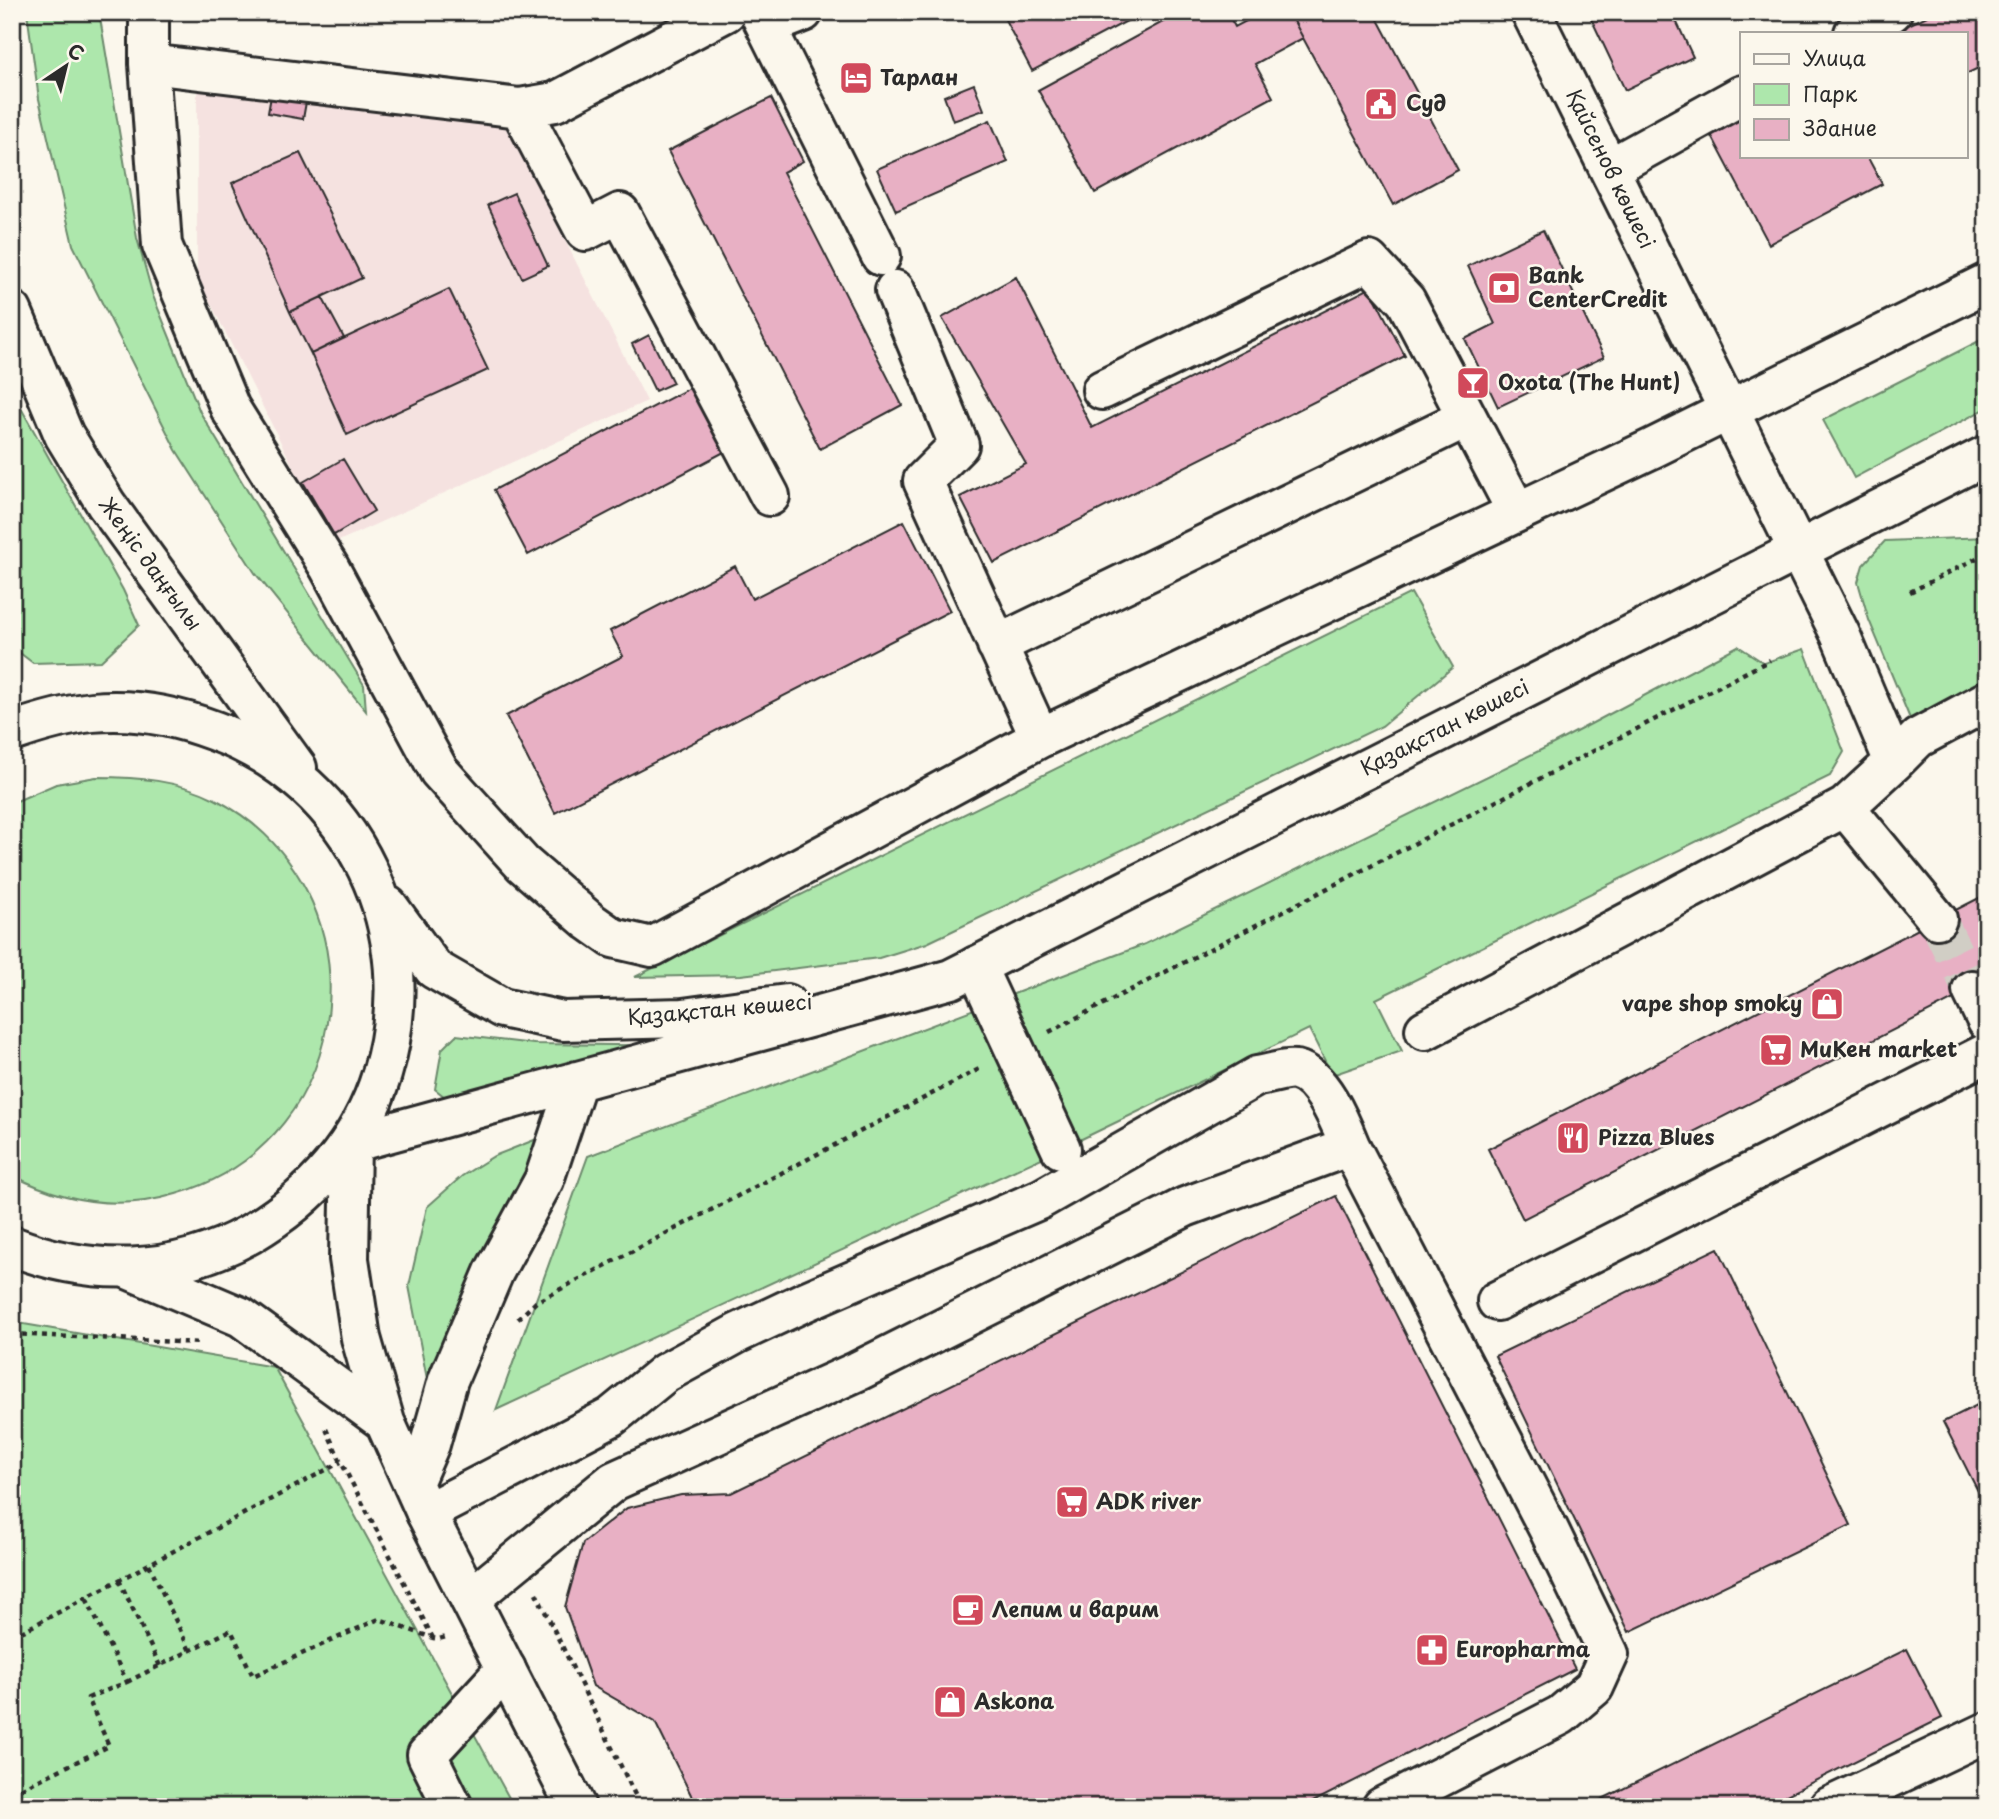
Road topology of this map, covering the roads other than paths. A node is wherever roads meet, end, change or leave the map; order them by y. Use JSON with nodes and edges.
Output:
{"nodes":[{"id":1,"x":149,"y":12,"type":"edge"},
{"id":2,"x":726,"y":12,"type":"edge"},
{"id":3,"x":803,"y":12,"type":"edge"},
{"id":4,"x":1531,"y":12,"type":"edge"},
{"id":5,"x":1892,"y":12,"type":"edge"},
{"id":6,"x":763,"y":19,"type":"edge"},
{"id":7,"x":1856,"y":32,"type":"edge"},
{"id":8,"x":149,"y":64,"type":"junction"},
{"id":9,"x":1740,"y":96,"type":"edge"},
{"id":10,"x":520,"y":108,"type":"junction"},
{"id":11,"x":1610,"y":168,"type":"junction"},
{"id":12,"x":881,"y":256,"type":"dead end"},
{"id":13,"x":1987,"y":283,"type":"edge"},
{"id":14,"x":895,"y":290,"type":"dead end"},
{"id":15,"x":12,"y":312,"type":"edge"},
{"id":16,"x":1102,"y":390,"type":"dead end"},
{"id":17,"x":1730,"y":410,"type":"junction"},
{"id":18,"x":1466,"y":418,"type":"junction"},
{"id":19,"x":1987,"y":455,"type":"edge"},
{"id":20,"x":770,"y":496,"type":"dead end"},
{"id":21,"x":1517,"y":512,"type":"junction"},
{"id":22,"x":1799,"y":551,"type":"junction"},
{"id":23,"x":998,"y":645,"type":"junction"},
{"id":24,"x":1987,"y":701,"type":"edge"},
{"id":25,"x":12,"y":732,"type":"edge"},
{"id":26,"x":1040,"y":738,"type":"junction"},
{"id":27,"x":1894,"y":762,"type":"junction"},
{"id":28,"x":319,"y":798,"type":"junction"},
{"id":29,"x":1845,"y":807,"type":"junction"},
{"id":30,"x":379,"y":894,"type":"junction"},
{"id":31,"x":1937,"y":919,"type":"tunnel mouth"},
{"id":32,"x":976,"y":966,"type":"junction"},
{"id":33,"x":901,"y":994,"type":"junction"},
{"id":34,"x":1425,"y":1030,"type":"dead end"},
{"id":35,"x":1987,"y":1053,"type":"edge"},
{"id":36,"x":577,"y":1081,"type":"junction"},
{"id":37,"x":351,"y":1143,"type":"junction"},
{"id":38,"x":1350,"y":1146,"type":"junction"},
{"id":39,"x":1061,"y":1149,"type":"dead end"},
{"id":40,"x":23,"y":1259,"type":"edge"},
{"id":41,"x":127,"y":1268,"type":"junction"},
{"id":42,"x":1497,"y":1301,"type":"dead end"},
{"id":43,"x":385,"y":1422,"type":"junction"},
{"id":44,"x":419,"y":1498,"type":"junction"},
{"id":45,"x":476,"y":1610,"type":"junction"},
{"id":46,"x":506,"y":1670,"type":"junction"},
{"id":47,"x":1973,"y":1739,"type":"edge"},
{"id":48,"x":453,"y":1807,"type":"edge"},
{"id":49,"x":576,"y":1807,"type":"edge"},
{"id":50,"x":1382,"y":1807,"type":"edge"},
{"id":51,"x":1829,"y":1807,"type":"edge"}],
"edges":[{"from":1,"to":8,"type":"main road"},
{"from":2,"to":10,"type":"main road"},
{"from":3,"to":6,"type":"main road"},
{"from":4,"to":11,"type":"main road","name":"Қайсенов көшесі"},
{"from":5,"to":7,"type":"main road"},
{"from":6,"to":12,"type":"main road"},
{"from":8,"to":10,"type":"main road"},
{"from":8,"to":26,"type":"main road"},
{"from":9,"to":11,"type":"main road"},
{"from":10,"to":20,"type":"main road"},
{"from":11,"to":17,"type":"main road","name":"Қайсенов көшесі"},
{"from":13,"to":17,"type":"main road"},
{"from":14,"to":23,"type":"main road"},
{"from":15,"to":28,"type":"main road","name":"Жеңіс даңғылы"},
{"from":16,"to":18,"type":"main road"},
{"from":17,"to":21,"type":"main road"},
{"from":17,"to":22,"type":"main road","name":"Қайсенов көшесі"},
{"from":18,"to":21,"type":"main road"},
{"from":18,"to":23,"type":"main road"},
{"from":19,"to":22,"type":"main road","name":"Қазақстан көшесі"},
{"from":21,"to":26,"type":"main road"},
{"from":22,"to":27,"type":"main road","name":"Қайсенов көшесі"},
{"from":22,"to":32,"type":"main road","name":"Қазақстан көшесі"},
{"from":23,"to":26,"type":"main road"},
{"from":24,"to":27,"type":"main road"},
{"from":25,"to":28,"type":"main road"},
{"from":27,"to":29,"type":"main road"},
{"from":28,"to":30,"type":"main road"},
{"from":29,"to":31,"type":"main road"},
{"from":29,"to":34,"type":"main road"},
{"from":30,"to":33,"type":"main road","name":"Қазақстан көшесі"},
{"from":30,"to":37,"type":"main road"},
{"from":32,"to":33,"type":"main road","name":"Қазақстан көшесі"},
{"from":32,"to":39,"type":"main road"},
{"from":33,"to":36,"type":"main road","name":"Қазақстан көшесі"},
{"from":35,"to":42,"type":"main road"},
{"from":36,"to":37,"type":"main road","name":"Қазақстан көшесі"},
{"from":36,"to":44,"type":"main road"},
{"from":37,"to":41,"type":"main road"},
{"from":37,"to":43,"type":"main road"},
{"from":38,"to":44,"type":"main road"},
{"from":38,"to":45,"type":"main road"},
{"from":38,"to":50,"type":"main road"},
{"from":40,"to":41,"type":"main road"},
{"from":41,"to":43,"type":"main road"},
{"from":43,"to":44,"type":"main road"},
{"from":44,"to":45,"type":"main road"},
{"from":45,"to":46,"type":"main road"},
{"from":46,"to":48,"type":"main road"},
{"from":46,"to":49,"type":"main road"},
{"from":47,"to":51,"type":"main road"}]}
